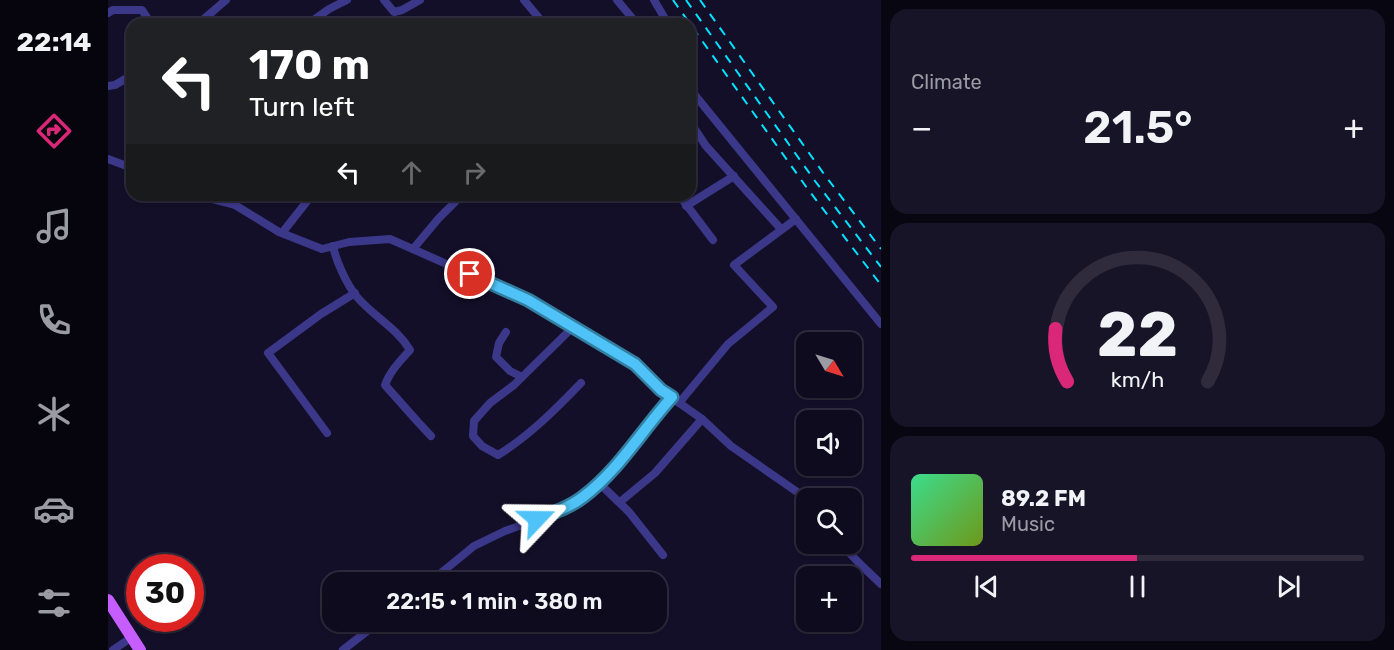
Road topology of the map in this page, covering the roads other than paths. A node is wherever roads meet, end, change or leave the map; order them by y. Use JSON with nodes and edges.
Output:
{"nodes":[{"id":1,"x":226,"y":0,"type":"edge"},
{"id":2,"x":348,"y":0,"type":"edge"},
{"id":3,"x":384,"y":0,"type":"edge"},
{"id":4,"x":420,"y":0,"type":"edge"},
{"id":5,"x":524,"y":0,"type":"edge"},
{"id":6,"x":617,"y":0,"type":"edge"},
{"id":7,"x":654,"y":0,"type":"edge"},
{"id":8,"x":108,"y":13,"type":"edge"},
{"id":9,"x":207,"y":17,"type":"edge"},
{"id":10,"x":147,"y":18,"type":"edge"},
{"id":11,"x":316,"y":18,"type":"edge"},
{"id":12,"x":539,"y":18,"type":"edge"},
{"id":13,"x":632,"y":18,"type":"edge"},
{"id":14,"x":663,"y":18,"type":"edge"},
{"id":15,"x":126,"y":79,"type":"edge"},
{"id":16,"x":108,"y":86,"type":"edge"},
{"id":17,"x":696,"y":96,"type":"edge"},
{"id":18,"x":696,"y":131,"type":"edge"},
{"id":19,"x":108,"y":159,"type":"edge"},
{"id":20,"x":126,"y":166,"type":"edge"},
{"id":21,"x":734,"y":176,"type":"junction"},
{"id":22,"x":696,"y":200,"type":"edge"},
{"id":23,"x":219,"y":201,"type":"edge"},
{"id":24,"x":236,"y":201,"type":"edge"},
{"id":25,"x":307,"y":201,"type":"edge"},
{"id":26,"x":456,"y":201,"type":"edge"},
{"id":27,"x":683,"y":201,"type":"edge"},
{"id":28,"x":694,"y":201,"type":"edge"},
{"id":29,"x":235,"y":205,"type":"junction"},
{"id":30,"x":686,"y":206,"type":"junction"},
{"id":31,"x":796,"y":219,"type":"junction"},
{"id":32,"x":781,"y":229,"type":"junction"},
{"id":33,"x":282,"y":233,"type":"junction"},
{"id":34,"x":713,"y":240,"type":"dead end"},
{"id":35,"x":333,"y":246,"type":"junction"},
{"id":36,"x":413,"y":249,"type":"junction"},
{"id":37,"x":355,"y":293,"type":"junction"},
{"id":38,"x":881,"y":324,"type":"edge"},
{"id":39,"x":573,"y":327,"type":"junction"},
{"id":40,"x":506,"y":332,"type":"dead end"},
{"id":41,"x":522,"y":377,"type":"junction"},
{"id":42,"x":581,"y":382,"type":"dead end"},
{"id":43,"x":672,"y":397,"type":"junction"},
{"id":44,"x":679,"y":403,"type":"junction"},
{"id":45,"x":702,"y":419,"type":"junction"},
{"id":46,"x":327,"y":433,"type":"dead end"},
{"id":47,"x":431,"y":436,"type":"dead end"},
{"id":48,"x":599,"y":483,"type":"junction"},
{"id":49,"x":796,"y":492,"type":"edge"},
{"id":50,"x":620,"y":502,"type":"junction"},
{"id":51,"x":850,"y":554,"type":"edge"},
{"id":52,"x":663,"y":555,"type":"dead end"},
{"id":53,"x":442,"y":572,"type":"edge"},
{"id":54,"x":881,"y":584,"type":"edge"},
{"id":55,"x":108,"y":600,"type":"edge"},
{"id":56,"x":366,"y":632,"type":"edge"},
{"id":57,"x":132,"y":637,"type":"junction"},
{"id":58,"x":113,"y":650,"type":"edge"},
{"id":59,"x":140,"y":650,"type":"edge"},
{"id":60,"x":343,"y":650,"type":"edge"}],
"edges":[{"from":1,"to":9,"type":"street"},
{"from":2,"to":11,"type":"street"},
{"from":3,"to":4,"type":"street"},
{"from":5,"to":12,"type":"street"},
{"from":6,"to":13,"type":"street"},
{"from":7,"to":14,"type":"street"},
{"from":8,"to":10,"type":"street"},
{"from":15,"to":16,"type":"street"},
{"from":17,"to":31,"type":"street"},
{"from":18,"to":21,"type":"street"},
{"from":19,"to":20,"type":"street"},
{"from":21,"to":22,"type":"street"},
{"from":21,"to":32,"type":"street"},
{"from":23,"to":29,"type":"street"},
{"from":24,"to":29,"type":"street"},
{"from":25,"to":33,"type":"street"},
{"from":26,"to":36,"type":"street"},
{"from":27,"to":30,"type":"street"},
{"from":28,"to":30,"type":"street"},
{"from":29,"to":33,"type":"street"},
{"from":30,"to":34,"type":"street"},
{"from":31,"to":32,"type":"street"},
{"from":31,"to":38,"type":"street"},
{"from":32,"to":44,"type":"street"},
{"from":33,"to":35,"type":"street"},
{"from":35,"to":36,"type":"street"},
{"from":35,"to":37,"type":"street"},
{"from":36,"to":39,"type":"street"},
{"from":37,"to":46,"type":"street"},
{"from":37,"to":47,"type":"street"},
{"from":39,"to":41,"type":"street"},
{"from":39,"to":43,"type":"street"},
{"from":40,"to":41,"type":"street"},
{"from":41,"to":42,"type":"street"},
{"from":43,"to":44,"type":"street"},
{"from":43,"to":48,"type":"street"},
{"from":44,"to":45,"type":"street"},
{"from":45,"to":49,"type":"street"},
{"from":45,"to":50,"type":"street"},
{"from":48,"to":50,"type":"street"},
{"from":48,"to":53,"type":"street"},
{"from":50,"to":52,"type":"street"},
{"from":51,"to":54,"type":"street"},
{"from":55,"to":57,"type":"main road"},
{"from":56,"to":60,"type":"street"},
{"from":57,"to":58,"type":"street"},
{"from":57,"to":59,"type":"main road"}]}
